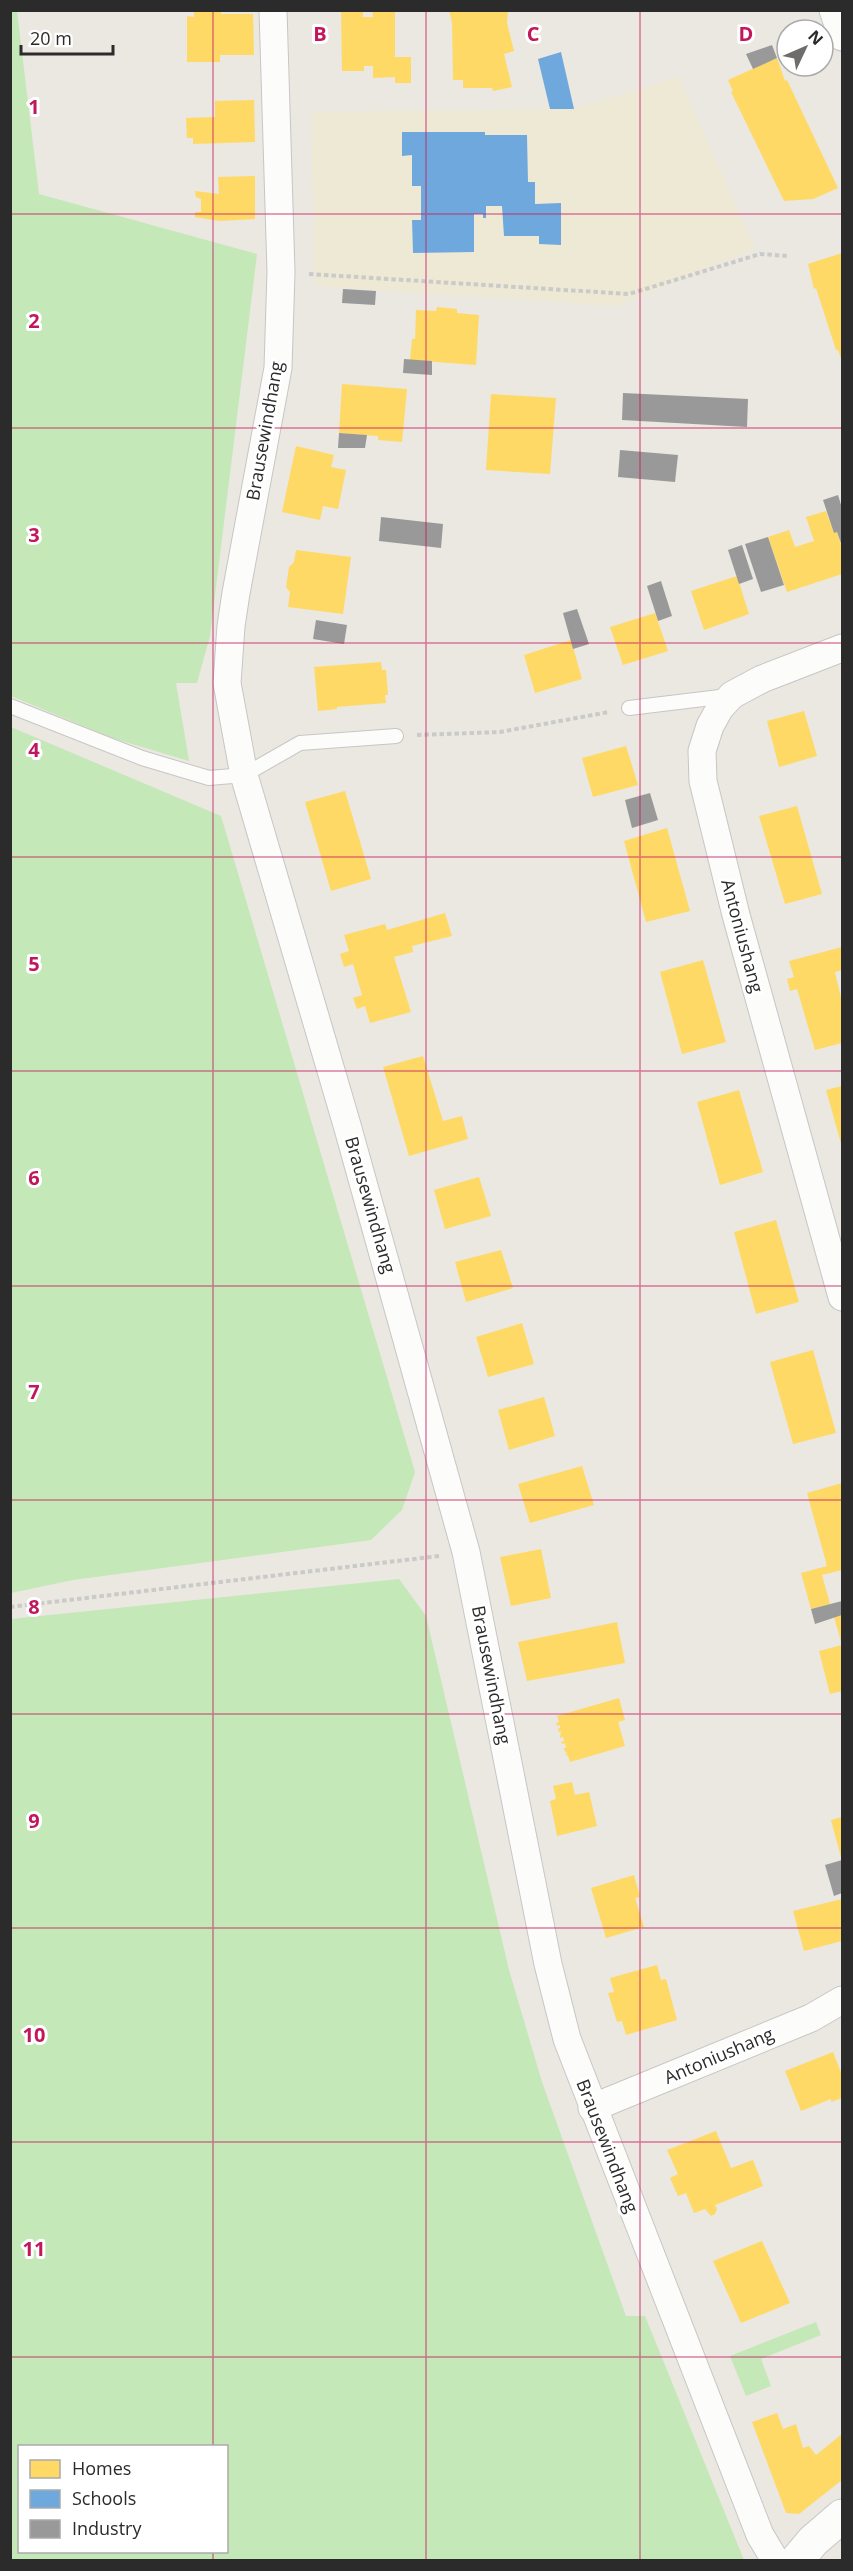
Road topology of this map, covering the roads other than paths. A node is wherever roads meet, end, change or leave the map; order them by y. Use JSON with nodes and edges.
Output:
{"nodes":[{"id":1,"x":273,"y":10,"type":"edge"},
{"id":2,"x":833,"y":10,"type":"edge"},
{"id":3,"x":843,"y":38,"type":"edge"},
{"id":4,"x":843,"y":648,"type":"edge"},
{"id":5,"x":732,"y":695,"type":"junction"},
{"id":6,"x":10,"y":706,"type":"edge"},
{"id":7,"x":629,"y":708,"type":"road end"},
{"id":8,"x":396,"y":736,"type":"road end"},
{"id":9,"x":244,"y":775,"type":"junction"},
{"id":10,"x":843,"y":1297,"type":"edge"},
{"id":11,"x":843,"y":2000,"type":"edge"},
{"id":12,"x":592,"y":2108,"type":"junction"},
{"id":13,"x":843,"y":2516,"type":"edge"},
{"id":14,"x":775,"y":2560,"type":"edge"},
{"id":15,"x":797,"y":2560,"type":"edge"}],
"edges":[{"from":1,"to":9,"type":"street","name":"Brausewindhang"},
{"from":2,"to":3,"type":"street"},
{"from":4,"to":5,"type":"street","name":"Antoniushang"},
{"from":5,"to":7,"type":"lane"},
{"from":5,"to":10,"type":"street","name":"Antoniushang"},
{"from":6,"to":9,"type":"lane"},
{"from":8,"to":9,"type":"lane"},
{"from":9,"to":12,"type":"street","name":"Brausewindhang"},
{"from":11,"to":12,"type":"street","name":"Antoniushang"},
{"from":12,"to":14,"type":"street","name":"Brausewindhang"},
{"from":13,"to":15,"type":"street"}]}
